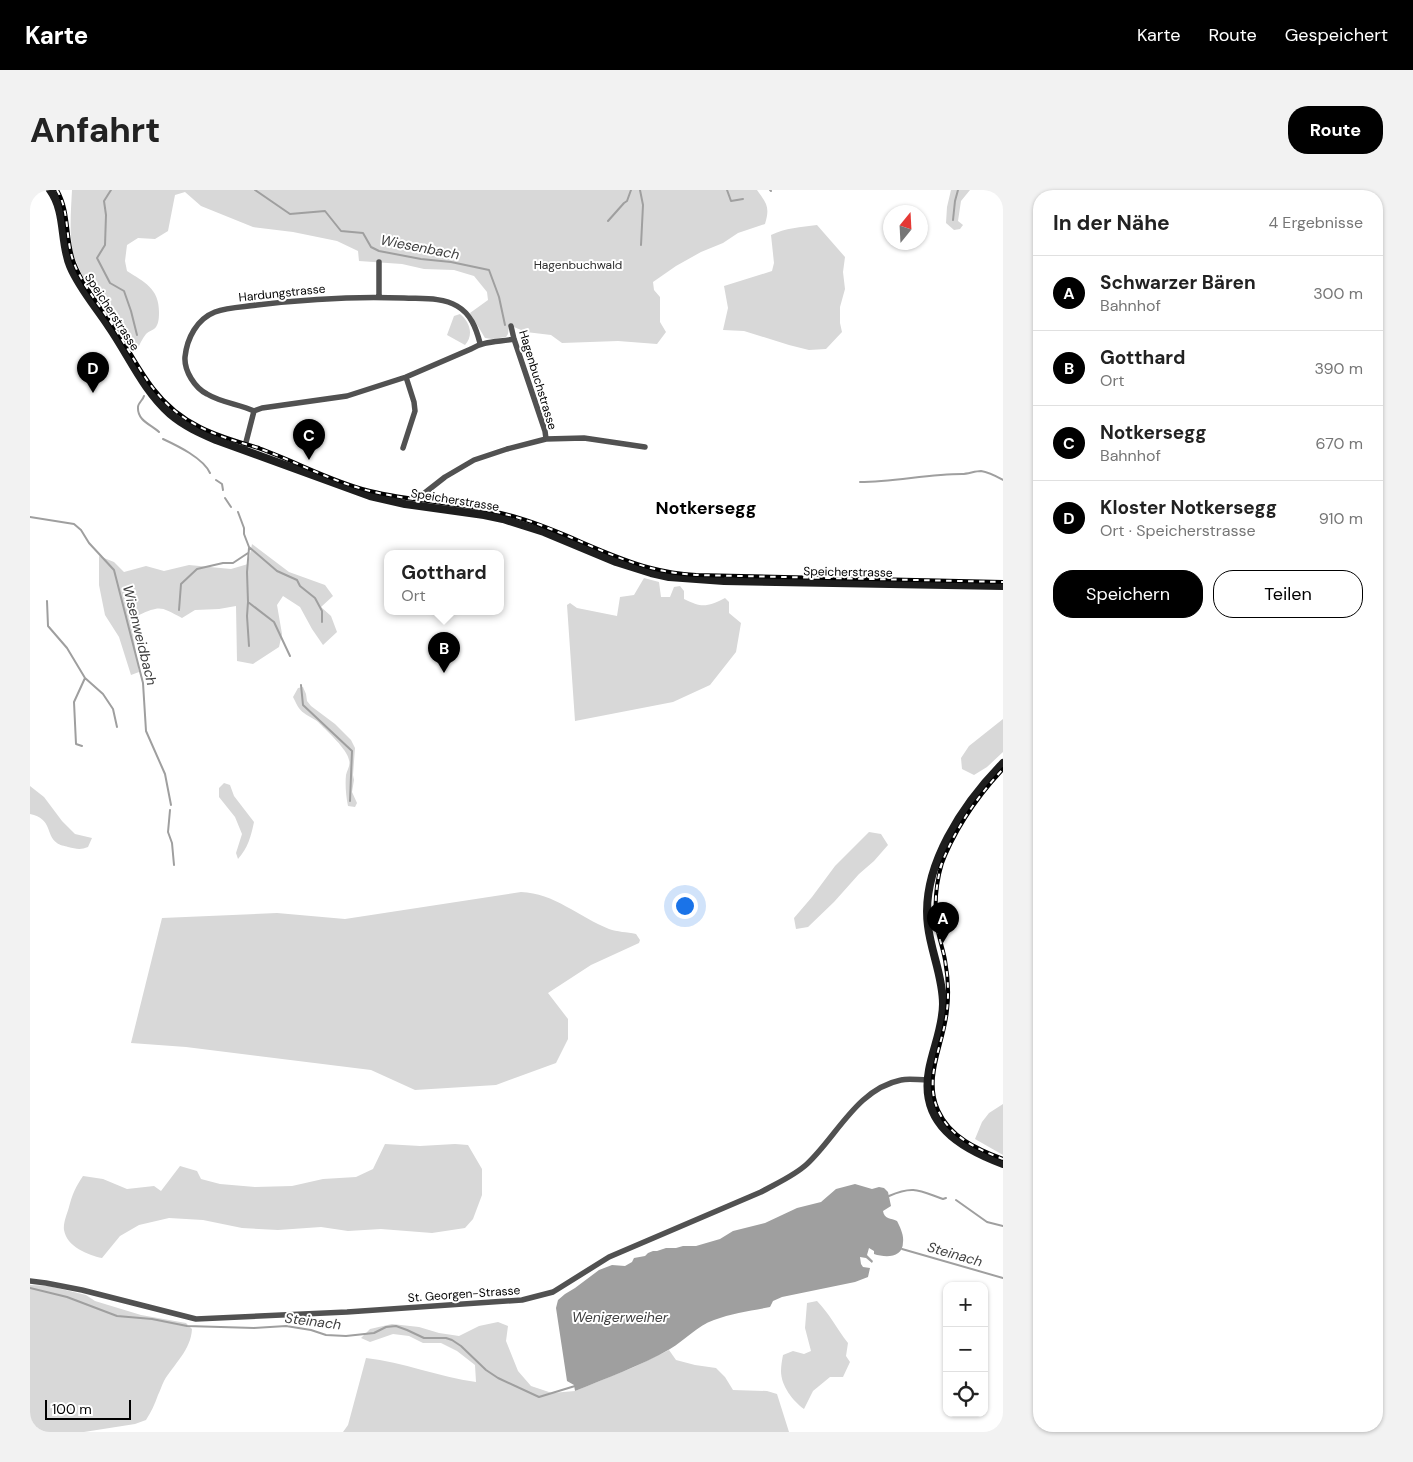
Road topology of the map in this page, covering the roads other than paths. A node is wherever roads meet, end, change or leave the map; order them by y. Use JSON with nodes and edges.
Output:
{"nodes":[{"id":1,"x":50,"y":190,"type":"edge"},
{"id":2,"x":379,"y":262,"type":"dead end"},
{"id":3,"x":379,"y":297,"type":"junction"},
{"id":4,"x":511,"y":326,"type":"dead end"},
{"id":5,"x":514,"y":339,"type":"junction"},
{"id":6,"x":480,"y":343,"type":"junction"},
{"id":7,"x":406,"y":377,"type":"junction"},
{"id":8,"x":254,"y":411,"type":"junction"},
{"id":9,"x":546,"y":439,"type":"junction"},
{"id":10,"x":645,"y":447,"type":"dead end"},
{"id":11,"x":403,"y":448,"type":"dead end"},
{"id":12,"x":244,"y":450,"type":"junction"},
{"id":13,"x":418,"y":506,"type":"junction"},
{"id":14,"x":1003,"y":586,"type":"edge"},
{"id":15,"x":1003,"y":763,"type":"edge"},
{"id":16,"x":928,"y":1080,"type":"junction"},
{"id":17,"x":1003,"y":1164,"type":"edge"},
{"id":18,"x":30,"y":1281,"type":"edge"}],
"edges":[{"from":1,"to":12,"type":"main road","name":"Speicherstrasse"},
{"from":2,"to":3,"type":"street"},
{"from":3,"to":6,"type":"street","name":"Hardungstrasse"},
{"from":3,"to":8,"type":"street","name":"Hardungstrasse"},
{"from":4,"to":5,"type":"street","name":"Hagenbuchstrasse"},
{"from":5,"to":6,"type":"street","name":"Hardungstrasse"},
{"from":5,"to":9,"type":"street","name":"Hagenbuchstrasse"},
{"from":6,"to":7,"type":"street","name":"Hardungstrasse"},
{"from":7,"to":8,"type":"street","name":"Hardungstrasse"},
{"from":7,"to":11,"type":"street"},
{"from":8,"to":12,"type":"street"},
{"from":9,"to":10,"type":"street"},
{"from":9,"to":13,"type":"street"},
{"from":12,"to":13,"type":"main road","name":"Speicherstrasse"},
{"from":13,"to":14,"type":"main road","name":"Speicherstrasse"},
{"from":15,"to":16,"type":"main road"},
{"from":16,"to":17,"type":"main road"},
{"from":16,"to":18,"type":"street","name":"St. Georgen-Strasse"}]}
